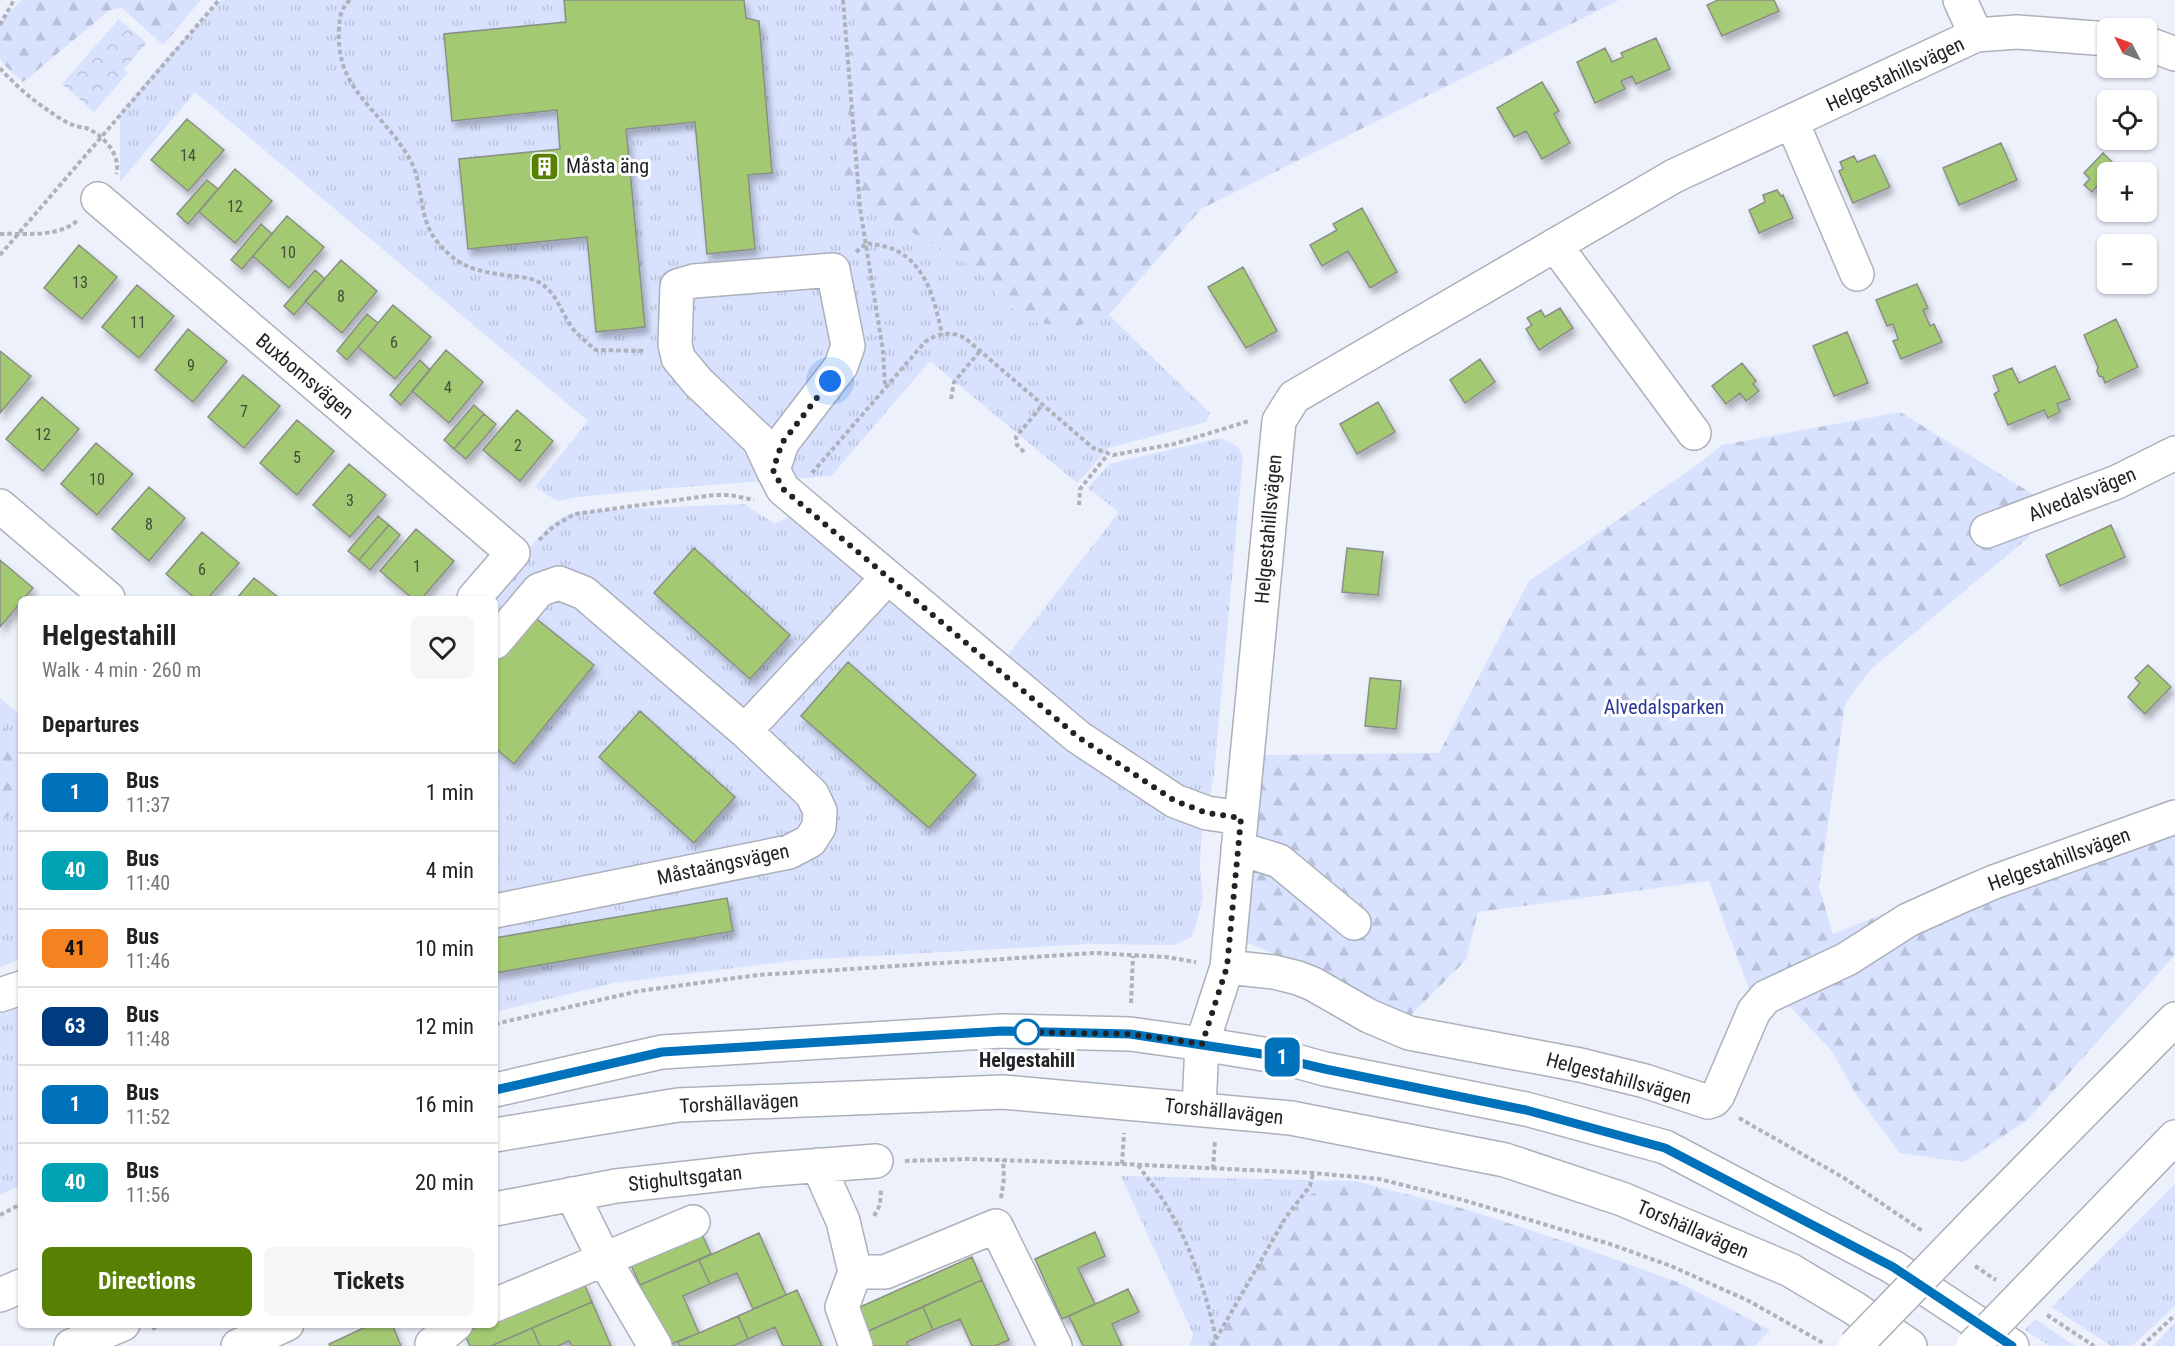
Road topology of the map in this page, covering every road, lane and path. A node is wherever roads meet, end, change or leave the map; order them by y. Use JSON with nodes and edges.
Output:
{"nodes":[{"id":1,"x":14,"y":0,"type":"edge"},
{"id":2,"x":219,"y":0,"type":"edge"},
{"id":3,"x":350,"y":0,"type":"edge"},
{"id":4,"x":843,"y":0,"type":"edge"},
{"id":5,"x":1960,"y":0,"type":"edge"},
{"id":6,"x":0,"y":25,"type":"edge"},
{"id":7,"x":1976,"y":36,"type":"junction"},
{"id":8,"x":2097,"y":38,"type":"edge"},
{"id":9,"x":2157,"y":47,"type":"edge"},
{"id":10,"x":2175,"y":54,"type":"edge"},
{"id":11,"x":0,"y":68,"type":"edge"},
{"id":12,"x":1792,"y":122,"type":"junction"},
{"id":13,"x":100,"y":138,"type":"junction"},
{"id":14,"x":98,"y":200,"type":"junction"},
{"id":15,"x":18,"y":233,"type":"junction"},
{"id":16,"x":0,"y":234,"type":"edge"},
{"id":17,"x":867,"y":243,"type":"junction"},
{"id":18,"x":1555,"y":245,"type":"junction"},
{"id":19,"x":0,"y":255,"type":"edge"},
{"id":20,"x":833,"y":270,"type":"junction"},
{"id":21,"x":1857,"y":274,"type":"dead end"},
{"id":22,"x":942,"y":334,"type":"junction"},
{"id":23,"x":675,"y":344,"type":"junction"},
{"id":24,"x":980,"y":351,"type":"junction"},
{"id":25,"x":885,"y":386,"type":"junction"},
{"id":26,"x":951,"y":399,"type":"dead end"},
{"id":27,"x":1042,"y":404,"type":"junction"},
{"id":28,"x":1279,"y":421,"type":"junction"},
{"id":29,"x":1694,"y":433,"type":"dead end"},
{"id":30,"x":1024,"y":452,"type":"dead end"},
{"id":31,"x":2175,"y":453,"type":"edge"},
{"id":32,"x":1108,"y":454,"type":"junction"},
{"id":33,"x":773,"y":470,"type":"junction"},
{"id":34,"x":792,"y":496,"type":"junction"},
{"id":35,"x":0,"y":506,"type":"edge"},
{"id":36,"x":1079,"y":506,"type":"dead end"},
{"id":37,"x":1987,"y":531,"type":"dead end"},
{"id":38,"x":513,"y":553,"type":"junction"},
{"id":39,"x":888,"y":577,"type":"junction"},
{"id":40,"x":106,"y":596,"type":"edge"},
{"id":41,"x":476,"y":596,"type":"edge"},
{"id":42,"x":498,"y":638,"type":"edge"},
{"id":43,"x":745,"y":731,"type":"junction"},
{"id":44,"x":2175,"y":817,"type":"edge"},
{"id":45,"x":1240,"y":833,"type":"junction"},
{"id":46,"x":498,"y":910,"type":"edge"},
{"id":47,"x":1354,"y":923,"type":"dead end"},
{"id":48,"x":1133,"y":956,"type":"junction"},
{"id":49,"x":1227,"y":967,"type":"junction"},
{"id":50,"x":18,"y":989,"type":"edge"},
{"id":51,"x":0,"y":995,"type":"edge"},
{"id":52,"x":1131,"y":1012,"type":"dead end"},
{"id":53,"x":2175,"y":1019,"type":"edge"},
{"id":54,"x":498,"y":1023,"type":"edge"},
{"id":55,"x":1202,"y":1044,"type":"junction"},
{"id":56,"x":498,"y":1089,"type":"edge"},
{"id":57,"x":1707,"y":1102,"type":"junction"},
{"id":58,"x":1199,"y":1108,"type":"junction"},
{"id":59,"x":1125,"y":1130,"type":"dead end"},
{"id":60,"x":498,"y":1135,"type":"edge"},
{"id":61,"x":2175,"y":1137,"type":"edge"},
{"id":62,"x":1215,"y":1140,"type":"dead end"},
{"id":63,"x":876,"y":1161,"type":"joint"},
{"id":64,"x":1122,"y":1164,"type":"junction"},
{"id":65,"x":1137,"y":1165,"type":"junction"},
{"id":66,"x":818,"y":1166,"type":"junction"},
{"id":67,"x":1213,"y":1169,"type":"junction"},
{"id":68,"x":1313,"y":1173,"type":"junction"},
{"id":69,"x":576,"y":1202,"type":"junction"},
{"id":70,"x":18,"y":1206,"type":"edge"},
{"id":71,"x":498,"y":1209,"type":"edge"},
{"id":72,"x":0,"y":1215,"type":"edge"},
{"id":73,"x":693,"y":1222,"type":"dead end"},
{"id":74,"x":1931,"y":1236,"type":"dead end"},
{"id":75,"x":604,"y":1258,"type":"junction"},
{"id":76,"x":1969,"y":1262,"type":"dead end"},
{"id":77,"x":855,"y":1272,"type":"junction"},
{"id":78,"x":1998,"y":1281,"type":"dead end"},
{"id":79,"x":18,"y":1287,"type":"edge"},
{"id":80,"x":0,"y":1295,"type":"edge"},
{"id":81,"x":498,"y":1304,"type":"edge"},
{"id":82,"x":2046,"y":1314,"type":"dead end"},
{"id":83,"x":2175,"y":1315,"type":"edge"},
{"id":84,"x":114,"y":1328,"type":"edge"},
{"id":85,"x":278,"y":1328,"type":"edge"},
{"id":86,"x":451,"y":1328,"type":"edge"},
{"id":87,"x":1215,"y":1339,"type":"junction"},
{"id":88,"x":75,"y":1345,"type":"edge"},
{"id":89,"x":238,"y":1346,"type":"edge"},
{"id":90,"x":434,"y":1346,"type":"edge"},
{"id":91,"x":655,"y":1346,"type":"edge"},
{"id":92,"x":856,"y":1346,"type":"edge"},
{"id":93,"x":1055,"y":1346,"type":"edge"},
{"id":94,"x":1212,"y":1346,"type":"edge"},
{"id":95,"x":1828,"y":1346,"type":"edge"},
{"id":96,"x":1855,"y":1346,"type":"edge"},
{"id":97,"x":1910,"y":1346,"type":"edge"},
{"id":98,"x":1973,"y":1346,"type":"edge"},
{"id":99,"x":2012,"y":1346,"type":"edge"},
{"id":100,"x":2094,"y":1346,"type":"edge"},
{"id":101,"x":2142,"y":1346,"type":"edge"}],
"edges":[{"from":1,"to":6,"type":"path"},
{"from":2,"to":13,"type":"path"},
{"from":3,"to":23,"type":"path"},
{"from":4,"to":17,"type":"path"},
{"from":5,"to":7,"type":"main road"},
{"from":7,"to":8,"type":"main road","name":"Helgestahillsvägen"},
{"from":7,"to":12,"type":"main road","name":"Helgestahillsvägen"},
{"from":9,"to":10,"type":"main road"},
{"from":11,"to":13,"type":"path"},
{"from":12,"to":18,"type":"main road","name":"Helgestahillsvägen"},
{"from":12,"to":21,"type":"main road"},
{"from":13,"to":14,"type":"path"},
{"from":13,"to":15,"type":"path"},
{"from":14,"to":15,"type":"path"},
{"from":14,"to":38,"type":"main road","name":"Buxbomsvägen"},
{"from":15,"to":16,"type":"path"},
{"from":15,"to":19,"type":"path"},
{"from":17,"to":20,"type":"path"},
{"from":17,"to":22,"type":"path"},
{"from":17,"to":25,"type":"path"},
{"from":18,"to":28,"type":"main road","name":"Helgestahillsvägen"},
{"from":18,"to":29,"type":"main road"},
{"from":20,"to":23,"type":"main road"},
{"from":20,"to":33,"type":"main road"},
{"from":22,"to":24,"type":"path"},
{"from":22,"to":25,"type":"path"},
{"from":23,"to":33,"type":"main road"},
{"from":24,"to":26,"type":"path"},
{"from":24,"to":27,"type":"path"},
{"from":25,"to":34,"type":"path"},
{"from":27,"to":30,"type":"path"},
{"from":27,"to":32,"type":"path"},
{"from":28,"to":32,"type":"path"},
{"from":28,"to":45,"type":"main road","name":"Helgestahillsvägen"},
{"from":31,"to":37,"type":"main road","name":"Alvedalsvägen"},
{"from":32,"to":36,"type":"path"},
{"from":33,"to":34,"type":"main road"},
{"from":34,"to":38,"type":"path"},
{"from":34,"to":39,"type":"main road"},
{"from":35,"to":40,"type":"main road"},
{"from":38,"to":41,"type":"main road"},
{"from":39,"to":43,"type":"main road"},
{"from":39,"to":45,"type":"main road"},
{"from":42,"to":43,"type":"main road","name":"Måstaängsvägen"},
{"from":43,"to":46,"type":"main road","name":"Måstaängsvägen"},
{"from":44,"to":57,"type":"main road","name":"Helgestahillsvägen"},
{"from":45,"to":47,"type":"main road"},
{"from":45,"to":49,"type":"main road","name":"Helgestahillsvägen"},
{"from":48,"to":49,"type":"path"},
{"from":48,"to":52,"type":"path"},
{"from":48,"to":54,"type":"path"},
{"from":49,"to":55,"type":"main road","name":"Helgestahillsvägen"},
{"from":49,"to":57,"type":"main road","name":"Helgestahillsvägen"},
{"from":50,"to":51,"type":"main road"},
{"from":53,"to":96,"type":"main road","bridge":true},
{"from":55,"to":56,"type":"main road"},
{"from":55,"to":58,"type":"main road","name":"Helgestahillsvägen"},
{"from":55,"to":99,"type":"main road"},
{"from":57,"to":74,"type":"path"},
{"from":58,"to":60,"type":"main road","name":"Torshällavägen"},
{"from":58,"to":97,"type":"main road","name":"Torshällavägen"},
{"from":59,"to":64,"type":"path"},
{"from":61,"to":98,"type":"main road","bridge":true},
{"from":62,"to":67,"type":"path"},
{"from":63,"to":64,"type":"path"},
{"from":63,"to":66,"type":"main road","name":"Stighultsgatan"},
{"from":64,"to":65,"type":"path"},
{"from":65,"to":67,"type":"path"},
{"from":65,"to":87,"type":"path"},
{"from":66,"to":69,"type":"main road","name":"Stighultsgatan"},
{"from":66,"to":77,"type":"main road"},
{"from":67,"to":68,"type":"path"},
{"from":68,"to":87,"type":"path"},
{"from":68,"to":95,"type":"path"},
{"from":69,"to":71,"type":"main road","name":"Stighultsgatan"},
{"from":69,"to":75,"type":"main road"},
{"from":70,"to":72,"type":"path"},
{"from":73,"to":75,"type":"main road"},
{"from":75,"to":81,"type":"main road"},
{"from":75,"to":91,"type":"main road"},
{"from":76,"to":78,"type":"path"},
{"from":77,"to":92,"type":"main road"},
{"from":77,"to":93,"type":"main road"},
{"from":79,"to":80,"type":"main road"},
{"from":82,"to":100,"type":"path"},
{"from":83,"to":101,"type":"path"},
{"from":84,"to":88,"type":"main road"},
{"from":85,"to":89,"type":"main road"},
{"from":86,"to":90,"type":"main road"},
{"from":87,"to":94,"type":"path"}]}
